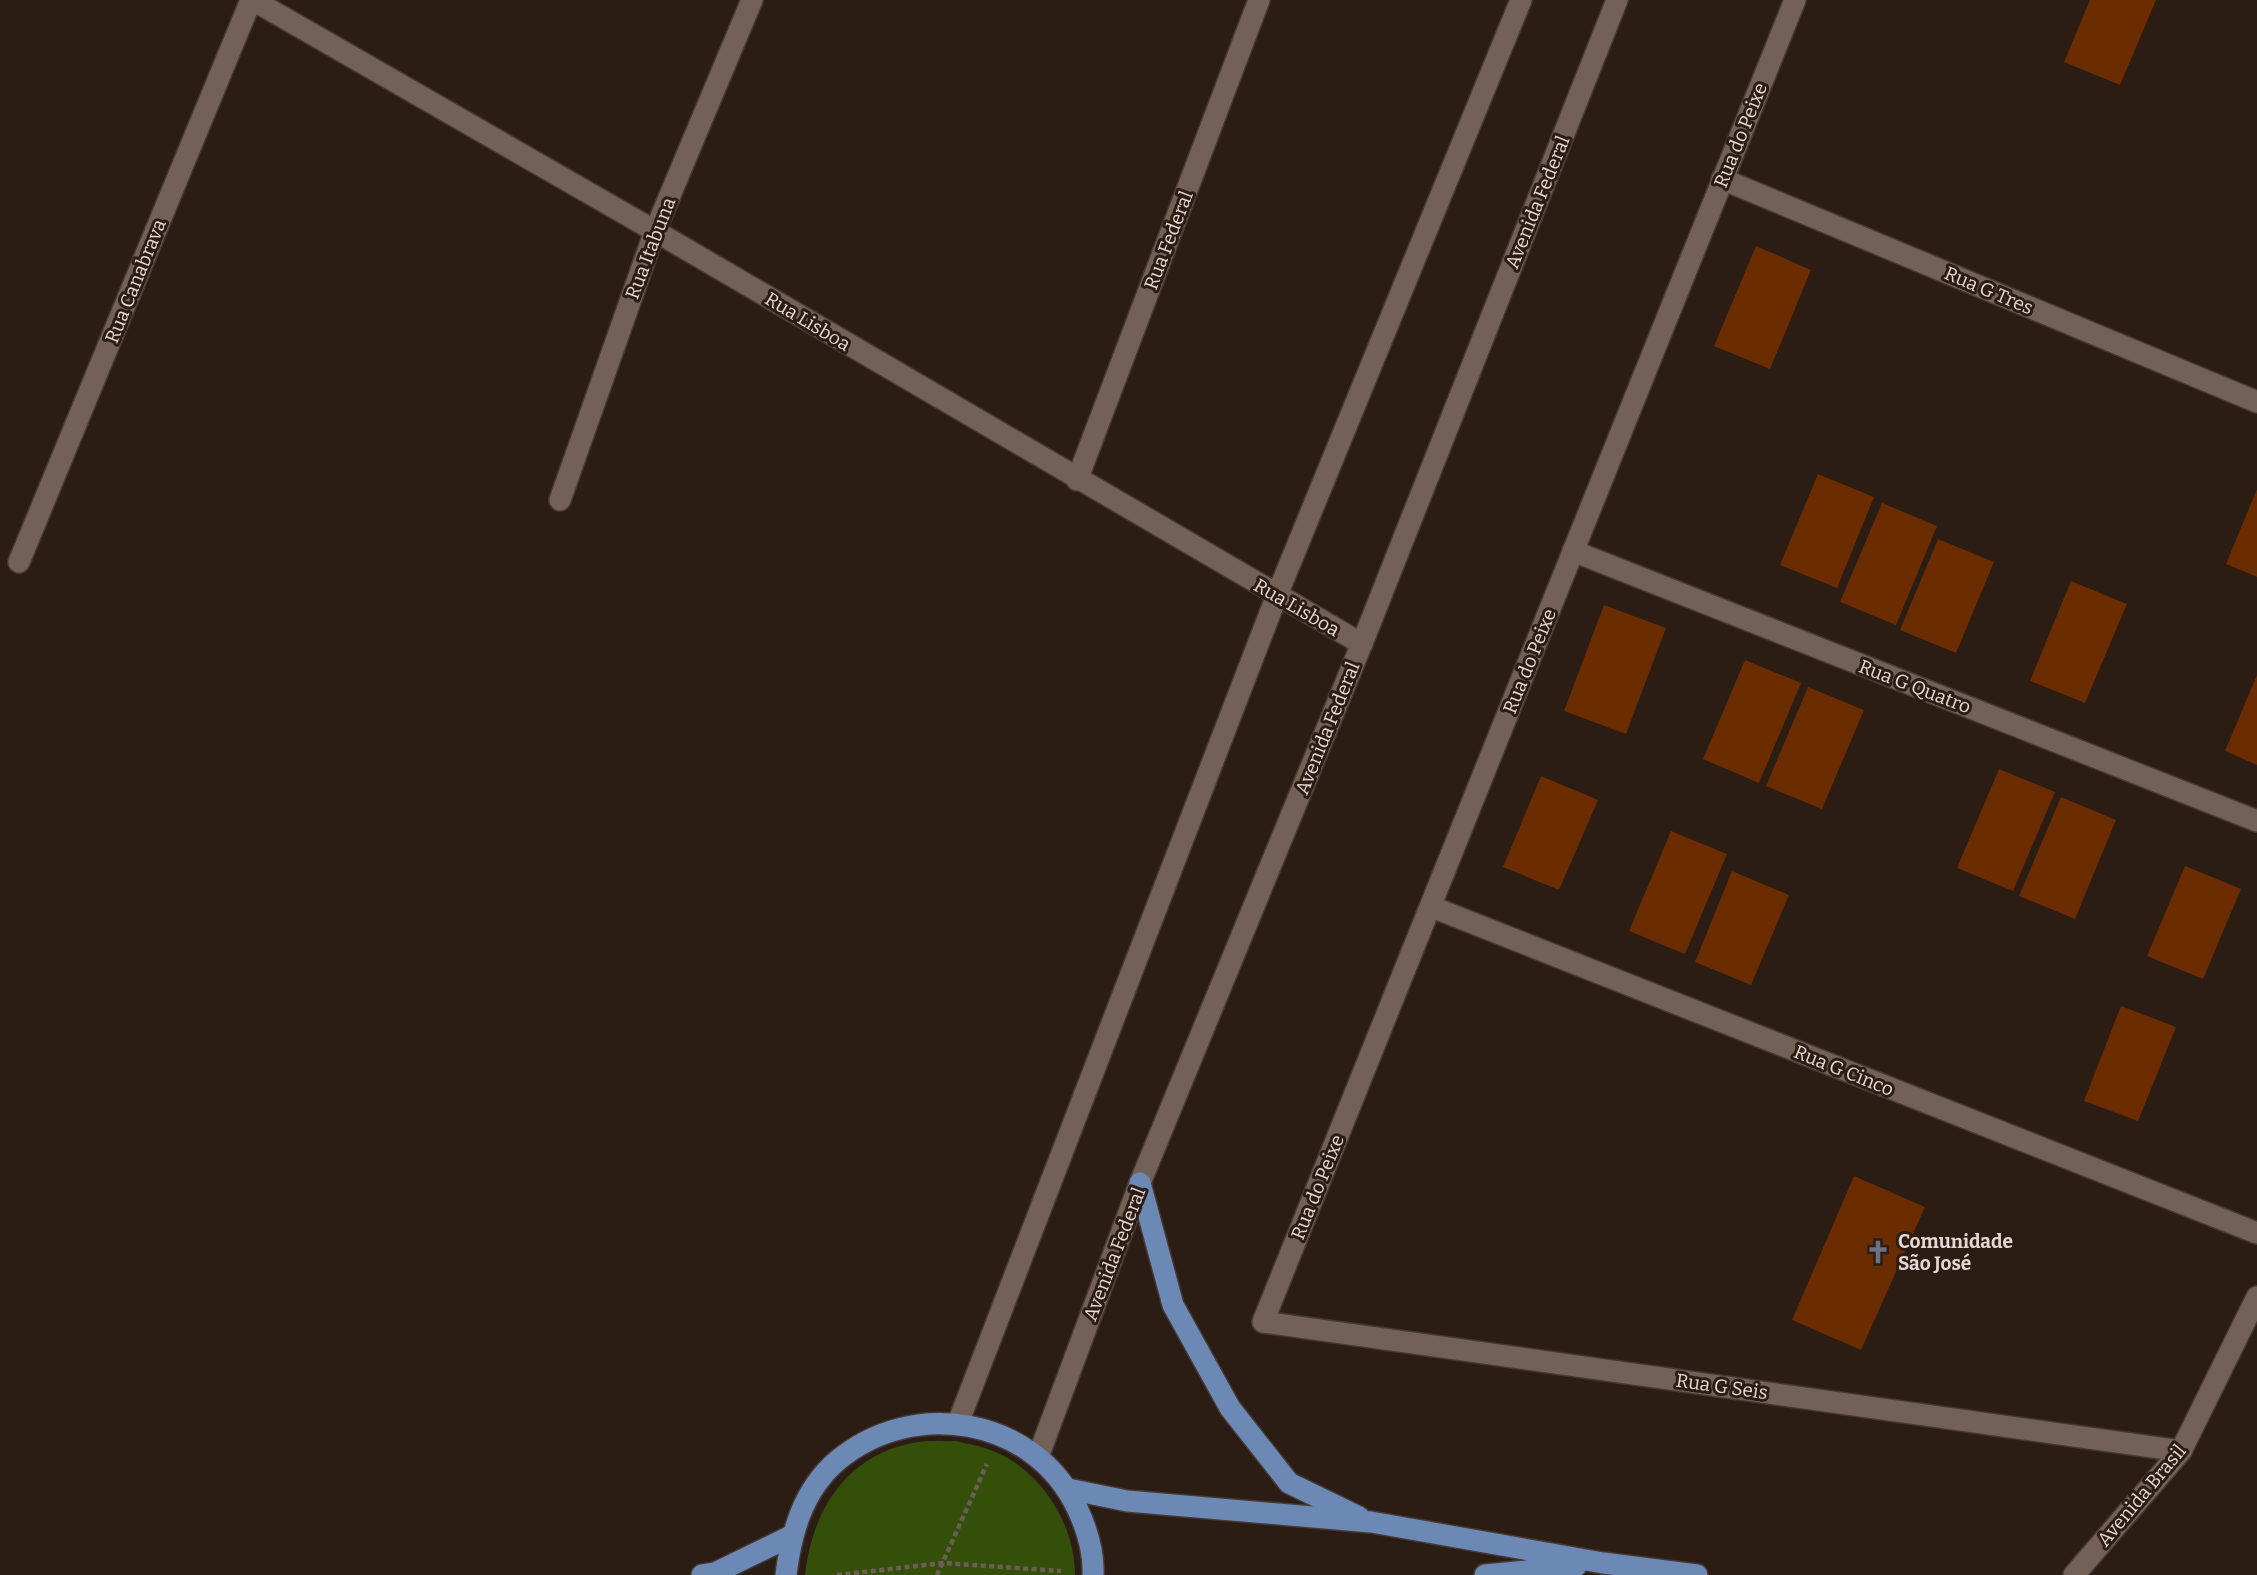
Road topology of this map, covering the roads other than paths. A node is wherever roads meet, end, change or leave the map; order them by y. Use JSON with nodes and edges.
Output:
{"nodes":[{"id":1,"x":252,"y":0,"type":"edge"},
{"id":2,"x":752,"y":0,"type":"edge"},
{"id":3,"x":1259,"y":0,"type":"edge"},
{"id":4,"x":1521,"y":0,"type":"edge"},
{"id":5,"x":1617,"y":0,"type":"edge"},
{"id":6,"x":1796,"y":0,"type":"edge"},
{"id":7,"x":1722,"y":179,"type":"junction"},
{"id":8,"x":655,"y":231,"type":"junction"},
{"id":9,"x":2257,"y":402,"type":"edge"},
{"id":10,"x":1077,"y":480,"type":"junction"},
{"id":11,"x":560,"y":500,"type":"dead end"},
{"id":12,"x":1573,"y":551,"type":"junction"},
{"id":13,"x":19,"y":562,"type":"dead end"},
{"id":14,"x":1277,"y":595,"type":"junction"},
{"id":15,"x":1362,"y":644,"type":"junction"},
{"id":16,"x":2257,"y":821,"type":"edge"},
{"id":17,"x":1432,"y":907,"type":"junction"},
{"id":18,"x":1140,"y":1184,"type":"junction"},
{"id":19,"x":2257,"y":1233,"type":"edge"},
{"id":20,"x":2257,"y":1297,"type":"edge"},
{"id":21,"x":1262,"y":1322,"type":"joint"},
{"id":22,"x":958,"y":1423,"type":"junction"},
{"id":23,"x":2181,"y":1451,"type":"junction"},
{"id":24,"x":1038,"y":1457,"type":"junction"},
{"id":25,"x":1068,"y":1489,"type":"junction"},
{"id":26,"x":1371,"y":1522,"type":"junction"},
{"id":27,"x":791,"y":1536,"type":"junction"},
{"id":28,"x":1603,"y":1563,"type":"junction"},
{"id":29,"x":702,"y":1575,"type":"edge"},
{"id":30,"x":786,"y":1575,"type":"edge"},
{"id":31,"x":1093,"y":1575,"type":"edge"},
{"id":32,"x":1485,"y":1575,"type":"edge"},
{"id":33,"x":1697,"y":1575,"type":"edge"},
{"id":34,"x":2074,"y":1575,"type":"edge"}],
"edges":[{"from":1,"to":8,"type":"street","name":"Rua Lisboa"},
{"from":1,"to":13,"type":"street","name":"Rua Canabrava"},
{"from":2,"to":8,"type":"street","name":"Rua Itabuna"},
{"from":3,"to":10,"type":"street","name":"Rua Federal"},
{"from":4,"to":14,"type":"street"},
{"from":5,"to":15,"type":"street","name":"Avenida Federal"},
{"from":6,"to":7,"type":"street","name":"Rua do Peixe"},
{"from":7,"to":9,"type":"street","name":"Rua G Tres"},
{"from":7,"to":12,"type":"street","name":"Rua do Peixe"},
{"from":8,"to":10,"type":"street","name":"Rua Lisboa"},
{"from":8,"to":11,"type":"street","name":"Rua Itabuna"},
{"from":10,"to":14,"type":"street","name":"Rua Lisboa"},
{"from":12,"to":16,"type":"street","name":"Rua G Quatro"},
{"from":12,"to":17,"type":"street","name":"Rua do Peixe"},
{"from":14,"to":15,"type":"street","name":"Rua Lisboa"},
{"from":14,"to":22,"type":"street"},
{"from":15,"to":18,"type":"street","name":"Avenida Federal"},
{"from":17,"to":19,"type":"street","name":"Rua G Cinco"},
{"from":17,"to":21,"type":"street","name":"Rua do Peixe"},
{"from":18,"to":24,"type":"street","name":"Avenida Federal"},
{"from":18,"to":26,"type":"main road"},
{"from":20,"to":23,"type":"street","name":"Avenida Brasil"},
{"from":21,"to":23,"type":"street","name":"Rua G Seis"},
{"from":22,"to":24,"type":"main road"},
{"from":22,"to":27,"type":"main road"},
{"from":23,"to":34,"type":"street","name":"Avenida Brasil"},
{"from":24,"to":25,"type":"main road"},
{"from":25,"to":26,"type":"main road"},
{"from":25,"to":31,"type":"main road"},
{"from":26,"to":28,"type":"main road"},
{"from":27,"to":29,"type":"main road"},
{"from":27,"to":30,"type":"main road"},
{"from":28,"to":32,"type":"main road"},
{"from":28,"to":33,"type":"main road"}]}
